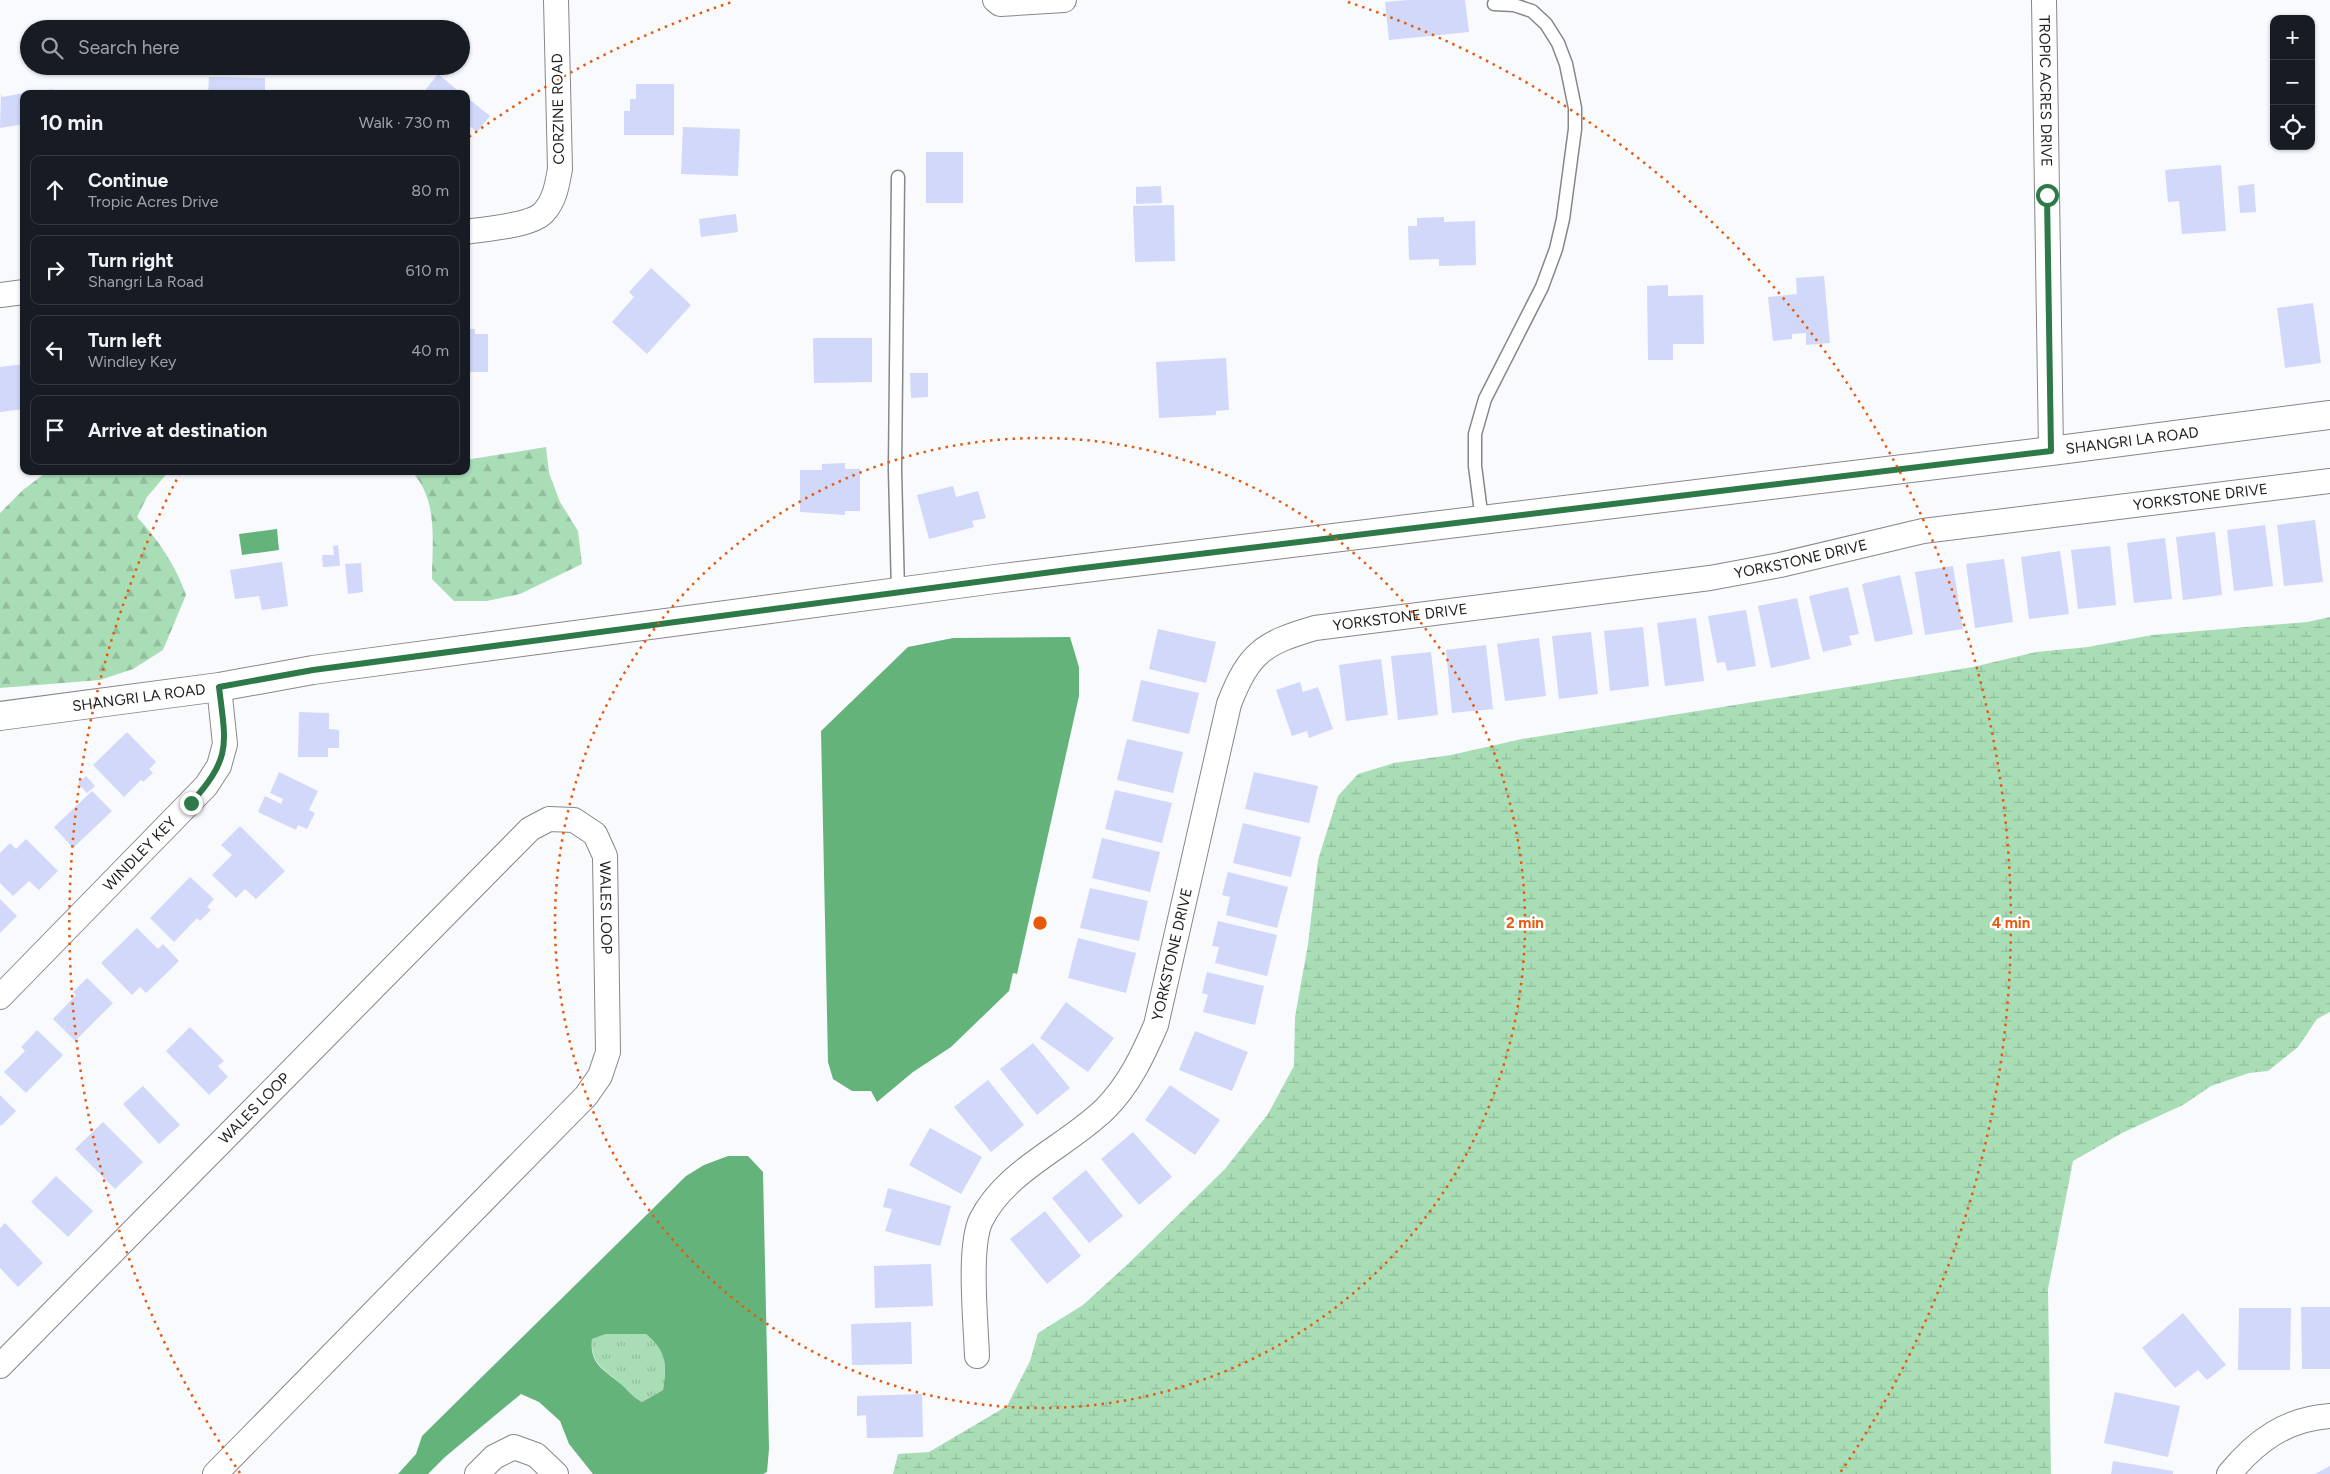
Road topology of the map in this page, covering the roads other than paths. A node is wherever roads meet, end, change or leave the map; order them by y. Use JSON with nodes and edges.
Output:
{"nodes":[{"id":1,"x":556,"y":0,"type":"edge"},
{"id":2,"x":995,"y":0,"type":"edge"},
{"id":3,"x":1064,"y":0,"type":"edge"},
{"id":4,"x":2044,"y":0,"type":"edge"},
{"id":5,"x":1494,"y":4,"type":"dead end"},
{"id":6,"x":898,"y":177,"type":"dead end"},
{"id":7,"x":470,"y":231,"type":"edge"},
{"id":8,"x":20,"y":292,"type":"edge"},
{"id":9,"x":0,"y":294,"type":"edge"},
{"id":10,"x":2330,"y":415,"type":"edge"},
{"id":11,"x":2051,"y":451,"type":"junction"},
{"id":12,"x":2330,"y":481,"type":"edge"},
{"id":13,"x":1482,"y":520,"type":"junction"},
{"id":14,"x":898,"y":592,"type":"junction"},
{"id":15,"x":219,"y":687,"type":"junction"},
{"id":16,"x":0,"y":716,"type":"edge"},
{"id":17,"x":0,"y":997,"type":"edge"},
{"id":18,"x":977,"y":1356,"type":"dead end"},
{"id":19,"x":0,"y":1366,"type":"edge"},
{"id":20,"x":2330,"y":1416,"type":"edge"},
{"id":21,"x":215,"y":1474,"type":"edge"},
{"id":22,"x":478,"y":1474,"type":"edge"},
{"id":23,"x":556,"y":1474,"type":"edge"},
{"id":24,"x":2229,"y":1474,"type":"edge"}],
"edges":[{"from":1,"to":7,"type":"street","name":"CORZINE ROAD"},
{"from":2,"to":3,"type":"street"},
{"from":4,"to":11,"type":"street","name":"TROPIC ACRES DRIVE"},
{"from":5,"to":13,"type":"lane"},
{"from":6,"to":14,"type":"lane"},
{"from":8,"to":9,"type":"street"},
{"from":10,"to":11,"type":"street","name":"SHANGRI LA ROAD"},
{"from":11,"to":13,"type":"street","name":"SHANGRI LA ROAD"},
{"from":12,"to":18,"type":"street","name":"YORKSTONE DRIVE"},
{"from":13,"to":14,"type":"street","name":"SHANGRI LA ROAD"},
{"from":14,"to":15,"type":"street","name":"SHANGRI LA ROAD"},
{"from":15,"to":16,"type":"street","name":"SHANGRI LA ROAD"},
{"from":15,"to":17,"type":"street","name":"WINDLEY KEY"},
{"from":19,"to":21,"type":"street","name":"WALES LOOP"},
{"from":20,"to":24,"type":"street"},
{"from":22,"to":23,"type":"street"}]}
